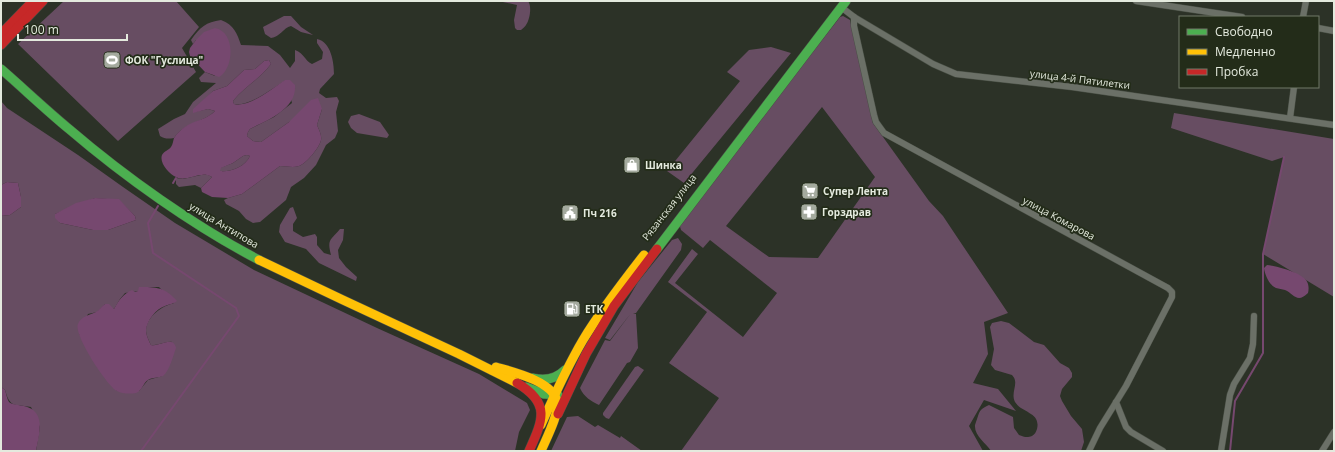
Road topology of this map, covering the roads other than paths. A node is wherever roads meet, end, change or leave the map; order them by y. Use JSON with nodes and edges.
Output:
{"nodes":[{"id":1,"x":33,"y":1,"type":"edge"},
{"id":2,"x":43,"y":1,"type":"edge"},
{"id":3,"x":1136,"y":1,"type":"edge"},
{"id":4,"x":1306,"y":1,"type":"edge"},
{"id":5,"x":843,"y":4,"type":"edge"},
{"id":6,"x":1235,"y":16,"type":"edge"},
{"id":7,"x":1303,"y":16,"type":"edge"},
{"id":8,"x":854,"y":17,"type":"junction"},
{"id":9,"x":1319,"y":28,"type":"edge"},
{"id":10,"x":1334,"y":31,"type":"edge"},
{"id":11,"x":1,"y":34,"type":"edge"},
{"id":12,"x":815,"y":42,"type":"junction"},
{"id":13,"x":1,"y":45,"type":"edge"},
{"id":14,"x":1,"y":69,"type":"edge"},
{"id":15,"x":1294,"y":88,"type":"edge"},
{"id":16,"x":1290,"y":118,"type":"junction"},
{"id":17,"x":1334,"y":125,"type":"edge"},
{"id":18,"x":1254,"y":316,"type":"dead end"},
{"id":19,"x":464,"y":356,"type":"junction"},
{"id":20,"x":569,"y":366,"type":"junction"},
{"id":21,"x":527,"y":377,"type":"junction"},
{"id":22,"x":523,"y":386,"type":"junction"},
{"id":23,"x":569,"y":388,"type":"junction"},
{"id":24,"x":555,"y":396,"type":"junction"},
{"id":25,"x":1116,"y":402,"type":"junction"},
{"id":26,"x":541,"y":425,"type":"junction"},
{"id":27,"x":550,"y":431,"type":"junction"},
{"id":28,"x":1334,"y":432,"type":"edge"},
{"id":29,"x":529,"y":451,"type":"edge"},
{"id":30,"x":541,"y":451,"type":"edge"},
{"id":31,"x":1089,"y":451,"type":"edge"},
{"id":32,"x":1163,"y":451,"type":"edge"},
{"id":33,"x":1221,"y":451,"type":"edge"},
{"id":34,"x":1322,"y":451,"type":"edge"}],
"edges":[{"from":1,"to":11,"type":"main road"},
{"from":2,"to":13,"type":"main road"},
{"from":3,"to":6,"type":"street"},
{"from":4,"to":7,"type":"street"},
{"from":5,"to":8,"type":"street","name":"улица 4-й Пятилетки"},
{"from":5,"to":12,"type":"main road","name":"Рязанская улица"},
{"from":8,"to":16,"type":"street","name":"улица 4-й Пятилетки"},
{"from":8,"to":25,"type":"street","name":"улица Комарова"},
{"from":9,"to":10,"type":"street"},
{"from":12,"to":20,"type":"main road","name":"Рязанская улица"},
{"from":12,"to":23,"type":"main road","name":"Рязанская улица"},
{"from":14,"to":19,"type":"main road","name":"улица Антипова"},
{"from":15,"to":16,"type":"street"},
{"from":16,"to":17,"type":"street","name":"улица 4-й Пятилетки"},
{"from":18,"to":33,"type":"street"},
{"from":19,"to":21,"type":"main road","name":"улица Антипова"},
{"from":19,"to":22,"type":"main road","name":"улица Антипова"},
{"from":20,"to":21,"type":"main road"},
{"from":20,"to":24,"type":"main road","name":"Рязанская улица"},
{"from":21,"to":24,"type":"main road","name":"улица Антипова"},
{"from":22,"to":24,"type":"main road"},
{"from":22,"to":26,"type":"main road","name":"улица Антипова"},
{"from":23,"to":24,"type":"main road"},
{"from":23,"to":27,"type":"main road","name":"Рязанская улица"},
{"from":24,"to":26,"type":"main road","name":"Рязанская улица"},
{"from":24,"to":27,"type":"main road"},
{"from":25,"to":31,"type":"street","name":"улица Комарова"},
{"from":25,"to":32,"type":"street"},
{"from":26,"to":29,"type":"main road","name":"Рязанская улица"},
{"from":27,"to":30,"type":"main road"},
{"from":28,"to":34,"type":"street"}]}
